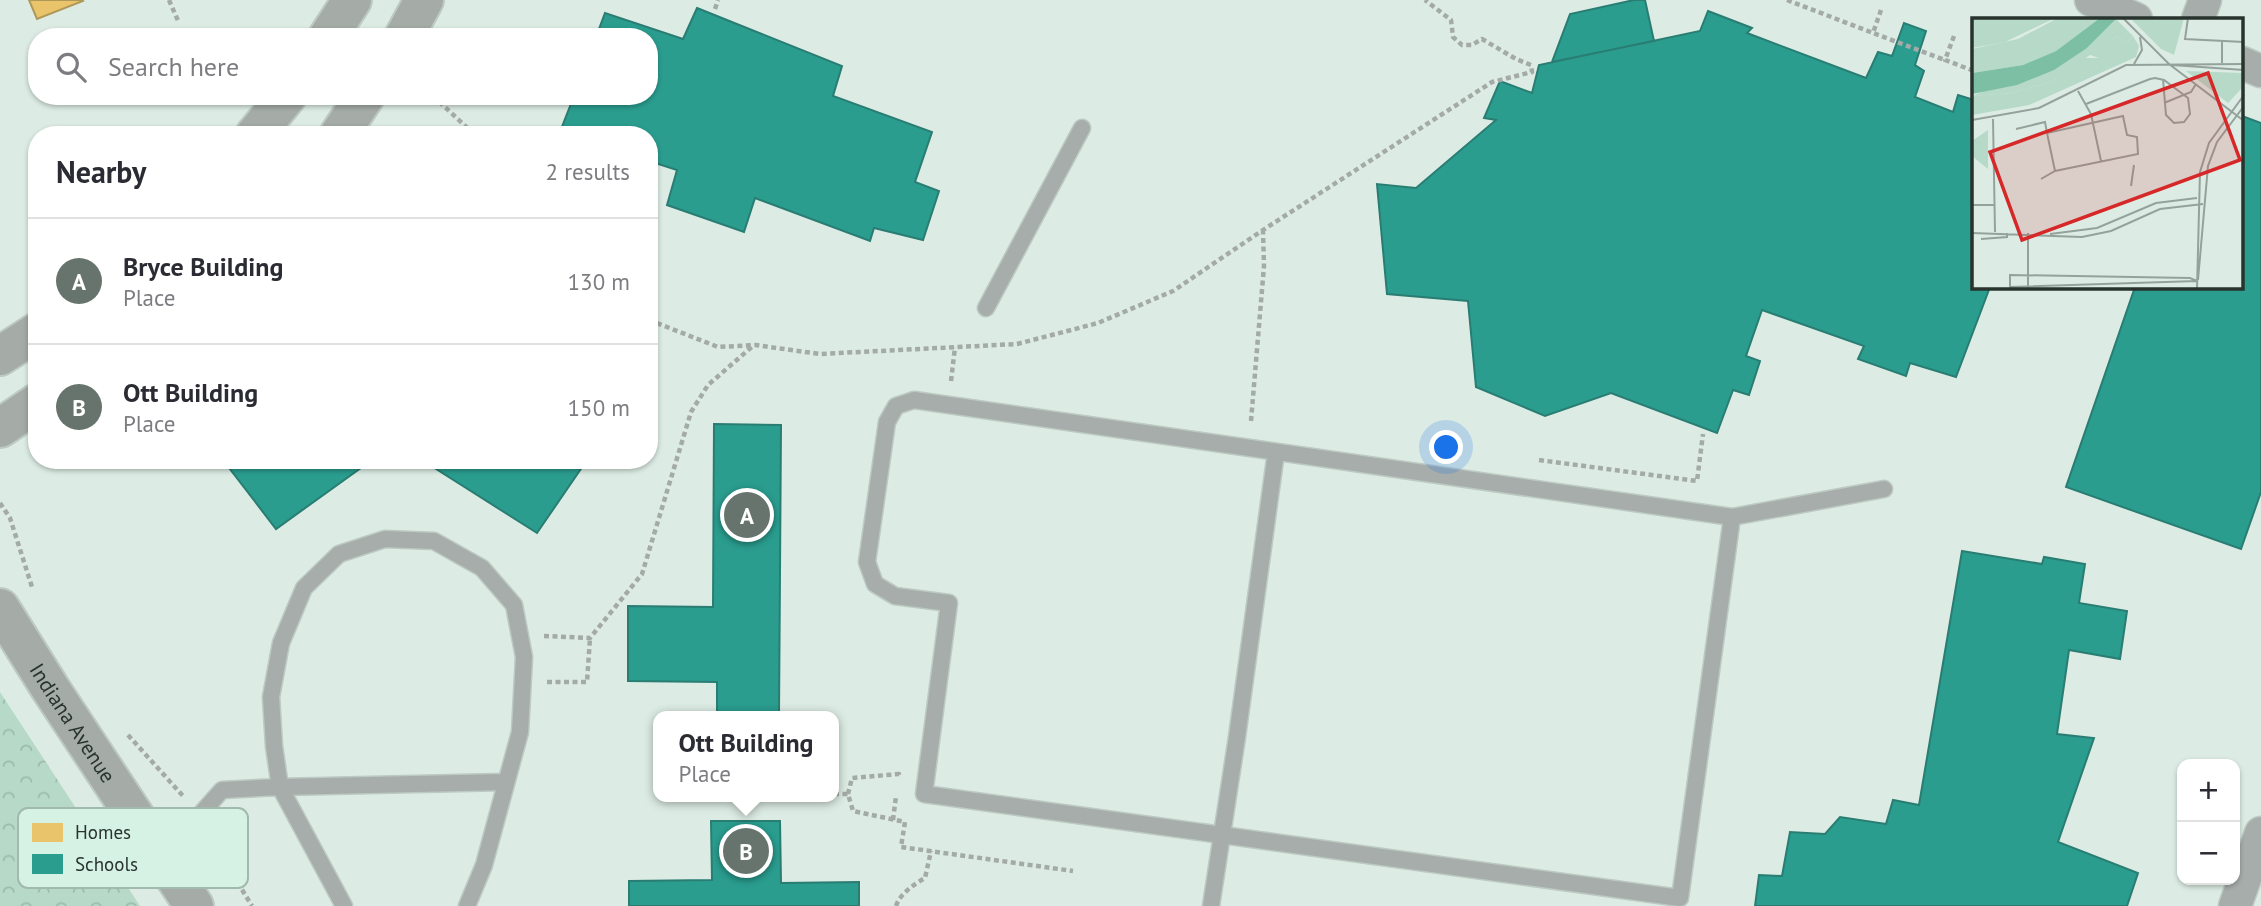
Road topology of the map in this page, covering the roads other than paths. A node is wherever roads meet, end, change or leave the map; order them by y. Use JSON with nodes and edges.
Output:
{"nodes":[{"id":1,"x":352,"y":0,"type":"edge"},
{"id":2,"x":424,"y":0,"type":"edge"},
{"id":3,"x":2091,"y":0,"type":"edge"},
{"id":4,"x":2205,"y":0,"type":"edge"},
{"id":5,"x":2134,"y":18,"type":"edge"},
{"id":6,"x":2198,"y":18,"type":"edge"},
{"id":7,"x":334,"y":28,"type":"edge"},
{"id":8,"x":409,"y":28,"type":"edge"},
{"id":9,"x":2244,"y":64,"type":"edge"},
{"id":10,"x":2261,"y":71,"type":"edge"},
{"id":11,"x":280,"y":105,"type":"edge"},
{"id":12,"x":359,"y":105,"type":"edge"},
{"id":13,"x":262,"y":126,"type":"edge"},
{"id":14,"x":345,"y":126,"type":"edge"},
{"id":15,"x":1082,"y":128,"type":"dead end"},
{"id":16,"x":986,"y":308,"type":"dead end"},
{"id":17,"x":28,"y":338,"type":"edge"},
{"id":18,"x":0,"y":356,"type":"edge"},
{"id":19,"x":28,"y":408,"type":"edge"},
{"id":20,"x":0,"y":428,"type":"edge"},
{"id":21,"x":1276,"y":452,"type":"junction"},
{"id":22,"x":1884,"y":489,"type":"dead end"},
{"id":23,"x":1732,"y":517,"type":"junction"},
{"id":24,"x":0,"y":608,"type":"edge"},
{"id":25,"x":505,"y":782,"type":"junction"},
{"id":26,"x":279,"y":787,"type":"junction"},
{"id":27,"x":129,"y":808,"type":"edge"},
{"id":28,"x":206,"y":808,"type":"edge"},
{"id":29,"x":2261,"y":833,"type":"edge"},
{"id":30,"x":1223,"y":835,"type":"junction"},
{"id":31,"x":182,"y":888,"type":"edge"},
{"id":32,"x":1679,"y":902,"type":"edge"},
{"id":33,"x":194,"y":906,"type":"edge"},
{"id":34,"x":344,"y":906,"type":"edge"},
{"id":35,"x":467,"y":906,"type":"edge"},
{"id":36,"x":1211,"y":906,"type":"edge"},
{"id":37,"x":2235,"y":906,"type":"edge"}],
"edges":[{"from":1,"to":7,"type":"main road"},
{"from":2,"to":8,"type":"main road"},
{"from":3,"to":5,"type":"street"},
{"from":4,"to":6,"type":"street"},
{"from":9,"to":10,"type":"street"},
{"from":11,"to":13,"type":"main road"},
{"from":12,"to":14,"type":"main road"},
{"from":15,"to":16,"type":"lane"},
{"from":17,"to":18,"type":"main road"},
{"from":19,"to":20,"type":"main road"},
{"from":21,"to":23,"type":"lane"},
{"from":21,"to":30,"type":"lane"},
{"from":21,"to":30,"type":"lane"},
{"from":22,"to":23,"type":"lane"},
{"from":23,"to":32,"type":"lane"},
{"from":24,"to":27,"type":"main road","name":"Indiana Avenue"},
{"from":25,"to":26,"type":"lane"},
{"from":25,"to":26,"type":"lane"},
{"from":25,"to":35,"type":"lane"},
{"from":26,"to":28,"type":"lane"},
{"from":26,"to":34,"type":"lane"},
{"from":29,"to":37,"type":"street"},
{"from":30,"to":32,"type":"lane"},
{"from":30,"to":36,"type":"lane"},
{"from":31,"to":33,"type":"main road","name":"Indiana Avenue"}]}
